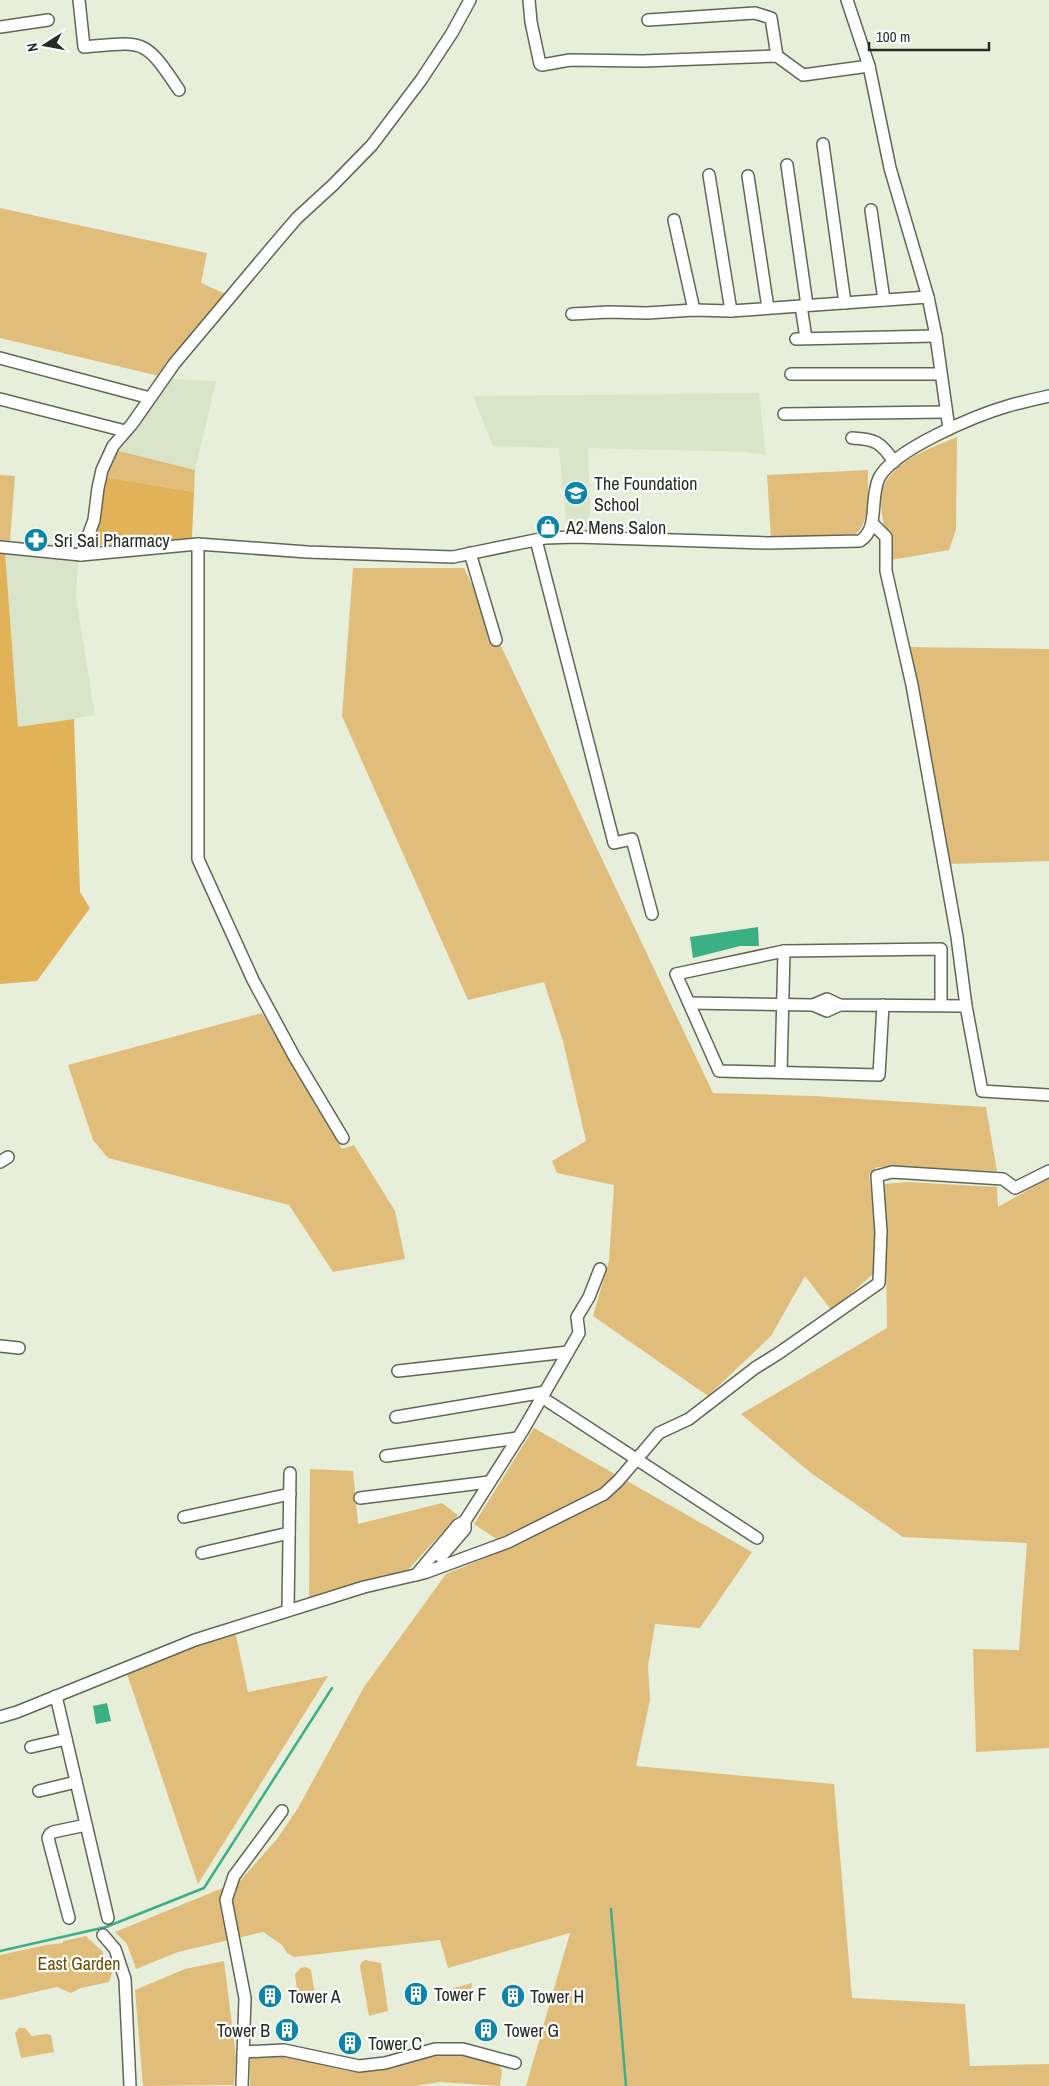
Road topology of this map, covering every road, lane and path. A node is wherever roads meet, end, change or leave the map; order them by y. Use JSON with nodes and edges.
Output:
{"nodes":[{"id":1,"x":79,"y":0,"type":"edge"},
{"id":2,"x":470,"y":0,"type":"edge"},
{"id":3,"x":528,"y":0,"type":"edge"},
{"id":4,"x":847,"y":0,"type":"edge"},
{"id":5,"x":48,"y":20,"type":"dead end"},
{"id":6,"x":648,"y":20,"type":"dead end"},
{"id":7,"x":0,"y":27,"type":"edge"},
{"id":8,"x":778,"y":56,"type":"junction"},
{"id":9,"x":869,"y":66,"type":"junction"},
{"id":10,"x":179,"y":90,"type":"dead end"},
{"id":11,"x":823,"y":144,"type":"dead end"},
{"id":12,"x":787,"y":165,"type":"dead end"},
{"id":13,"x":709,"y":175,"type":"dead end"},
{"id":14,"x":748,"y":176,"type":"dead end"},
{"id":15,"x":870,"y":210,"type":"dead end"},
{"id":16,"x":674,"y":220,"type":"dead end"},
{"id":17,"x":928,"y":296,"type":"junction"},
{"id":18,"x":884,"y":300,"type":"junction"},
{"id":19,"x":845,"y":302,"type":"junction"},
{"id":20,"x":804,"y":305,"type":"junction"},
{"id":21,"x":768,"y":308,"type":"junction"},
{"id":22,"x":694,"y":310,"type":"junction"},
{"id":23,"x":731,"y":310,"type":"junction"},
{"id":24,"x":572,"y":314,"type":"dead end"},
{"id":25,"x":936,"y":336,"type":"junction"},
{"id":26,"x":0,"y":358,"type":"edge"},
{"id":27,"x":791,"y":374,"type":"dead end"},
{"id":28,"x":941,"y":374,"type":"junction"},
{"id":29,"x":1049,"y":396,"type":"edge"},
{"id":30,"x":150,"y":398,"type":"junction"},
{"id":31,"x":0,"y":399,"type":"edge"},
{"id":32,"x":946,"y":412,"type":"junction"},
{"id":33,"x":784,"y":414,"type":"dead end"},
{"id":34,"x":950,"y":429,"type":"junction"},
{"id":35,"x":125,"y":432,"type":"junction"},
{"id":36,"x":852,"y":438,"type":"dead end"},
{"id":37,"x":894,"y":462,"type":"junction"},
{"id":38,"x":872,"y":523,"type":"junction"},
{"id":39,"x":536,"y":540,"type":"junction"},
{"id":40,"x":198,"y":544,"type":"junction"},
{"id":41,"x":0,"y":547,"type":"edge"},
{"id":42,"x":470,"y":554,"type":"junction"},
{"id":43,"x":81,"y":555,"type":"junction"},
{"id":44,"x":496,"y":640,"type":"dead end"},
{"id":45,"x":652,"y":914,"type":"dead end"},
{"id":46,"x":784,"y":950,"type":"junction"},
{"id":47,"x":689,"y":1003,"type":"junction"},
{"id":48,"x":782,"y":1005,"type":"junction"},
{"id":49,"x":883,"y":1005,"type":"junction"},
{"id":50,"x":942,"y":1006,"type":"junction"},
{"id":51,"x":966,"y":1006,"type":"junction"},
{"id":52,"x":781,"y":1072,"type":"junction"},
{"id":53,"x":1049,"y":1095,"type":"edge"},
{"id":54,"x":343,"y":1138,"type":"dead end"},
{"id":55,"x":1049,"y":1171,"type":"edge"},
{"id":56,"x":600,"y":1269,"type":"dead end"},
{"id":57,"x":0,"y":1346,"type":"edge"},
{"id":58,"x":19,"y":1348,"type":"dead end"},
{"id":59,"x":568,"y":1352,"type":"junction"},
{"id":60,"x":398,"y":1371,"type":"dead end"},
{"id":61,"x":547,"y":1397,"type":"junction"},
{"id":62,"x":396,"y":1417,"type":"dead end"},
{"id":63,"x":518,"y":1438,"type":"junction"},
{"id":64,"x":386,"y":1456,"type":"dead end"},
{"id":65,"x":637,"y":1458,"type":"junction"},
{"id":66,"x":290,"y":1474,"type":"dead end"},
{"id":67,"x":489,"y":1482,"type":"junction"},
{"id":68,"x":290,"y":1494,"type":"junction"},
{"id":69,"x":360,"y":1498,"type":"dead end"},
{"id":70,"x":184,"y":1517,"type":"dead end"},
{"id":71,"x":465,"y":1521,"type":"junction"},
{"id":72,"x":289,"y":1533,"type":"junction"},
{"id":73,"x":757,"y":1538,"type":"dead end"},
{"id":74,"x":202,"y":1553,"type":"dead end"},
{"id":75,"x":428,"y":1571,"type":"junction"},
{"id":76,"x":416,"y":1575,"type":"junction"},
{"id":77,"x":288,"y":1610,"type":"junction"},
{"id":78,"x":56,"y":1696,"type":"junction"},
{"id":79,"x":0,"y":1718,"type":"edge"},
{"id":80,"x":66,"y":1739,"type":"junction"},
{"id":81,"x":31,"y":1747,"type":"dead end"},
{"id":82,"x":76,"y":1782,"type":"junction"},
{"id":83,"x":39,"y":1791,"type":"dead end"},
{"id":84,"x":282,"y":1811,"type":"dead end"},
{"id":85,"x":86,"y":1824,"type":"junction"},
{"id":86,"x":69,"y":1918,"type":"dead end"},
{"id":87,"x":108,"y":1918,"type":"dead end"},
{"id":88,"x":103,"y":1935,"type":"dead end"},
{"id":89,"x":244,"y":2052,"type":"junction"},
{"id":90,"x":515,"y":2063,"type":"dead end"},
{"id":91,"x":130,"y":2086,"type":"edge"},
{"id":92,"x":242,"y":2086,"type":"edge"}],
"edges":[{"from":1,"to":10,"type":"street"},
{"from":2,"to":30,"type":"street"},
{"from":3,"to":8,"type":"street"},
{"from":4,"to":9,"type":"street"},
{"from":5,"to":7,"type":"street"},
{"from":6,"to":8,"type":"street"},
{"from":8,"to":9,"type":"street"},
{"from":9,"to":17,"type":"street"},
{"from":11,"to":19,"type":"street"},
{"from":12,"to":20,"type":"street"},
{"from":13,"to":23,"type":"street"},
{"from":14,"to":21,"type":"street"},
{"from":15,"to":18,"type":"street"},
{"from":16,"to":22,"type":"street"},
{"from":17,"to":18,"type":"street"},
{"from":17,"to":25,"type":"street"},
{"from":18,"to":19,"type":"street"},
{"from":19,"to":20,"type":"street"},
{"from":20,"to":21,"type":"street"},
{"from":20,"to":25,"type":"street"},
{"from":21,"to":23,"type":"street"},
{"from":22,"to":23,"type":"street"},
{"from":22,"to":24,"type":"street"},
{"from":25,"to":28,"type":"street"},
{"from":26,"to":30,"type":"street"},
{"from":27,"to":28,"type":"street"},
{"from":28,"to":32,"type":"street"},
{"from":29,"to":34,"type":"street"},
{"from":30,"to":35,"type":"street"},
{"from":31,"to":35,"type":"street"},
{"from":32,"to":33,"type":"street"},
{"from":32,"to":34,"type":"street"},
{"from":34,"to":37,"type":"street"},
{"from":35,"to":43,"type":"street"},
{"from":36,"to":37,"type":"street"},
{"from":37,"to":38,"type":"street"},
{"from":38,"to":39,"type":"street"},
{"from":38,"to":51,"type":"street"},
{"from":39,"to":42,"type":"street"},
{"from":39,"to":45,"type":"street"},
{"from":40,"to":42,"type":"street"},
{"from":40,"to":43,"type":"street"},
{"from":40,"to":54,"type":"street"},
{"from":41,"to":43,"type":"street"},
{"from":42,"to":44,"type":"street"},
{"from":46,"to":47,"type":"street"},
{"from":46,"to":48,"type":"street"},
{"from":46,"to":50,"type":"street"},
{"from":47,"to":48,"type":"street"},
{"from":47,"to":52,"type":"street"},
{"from":48,"to":49,"type":"street"},
{"from":48,"to":52,"type":"street"},
{"from":49,"to":50,"type":"street"},
{"from":49,"to":52,"type":"street"},
{"from":50,"to":51,"type":"street"},
{"from":51,"to":53,"type":"street"},
{"from":55,"to":65,"type":"street"},
{"from":56,"to":59,"type":"street"},
{"from":57,"to":58,"type":"street"},
{"from":59,"to":60,"type":"street"},
{"from":59,"to":61,"type":"street"},
{"from":61,"to":62,"type":"street"},
{"from":61,"to":63,"type":"street"},
{"from":61,"to":65,"type":"street"},
{"from":63,"to":64,"type":"street"},
{"from":63,"to":67,"type":"street"},
{"from":65,"to":73,"type":"street"},
{"from":65,"to":75,"type":"street"},
{"from":66,"to":68,"type":"street"},
{"from":67,"to":69,"type":"street"},
{"from":67,"to":71,"type":"street"},
{"from":68,"to":70,"type":"street"},
{"from":68,"to":72,"type":"street"},
{"from":71,"to":75,"type":"street"},
{"from":71,"to":76,"type":"street"},
{"from":72,"to":74,"type":"street"},
{"from":72,"to":77,"type":"street"},
{"from":75,"to":76,"type":"street"},
{"from":76,"to":77,"type":"street"},
{"from":77,"to":78,"type":"street"},
{"from":78,"to":79,"type":"street"},
{"from":78,"to":80,"type":"street"},
{"from":80,"to":81,"type":"street"},
{"from":80,"to":82,"type":"street"},
{"from":82,"to":83,"type":"street"},
{"from":82,"to":85,"type":"street"},
{"from":84,"to":89,"type":"street"},
{"from":85,"to":86,"type":"street"},
{"from":85,"to":87,"type":"street"},
{"from":88,"to":91,"type":"street"},
{"from":89,"to":90,"type":"street"},
{"from":89,"to":92,"type":"street"}]}
